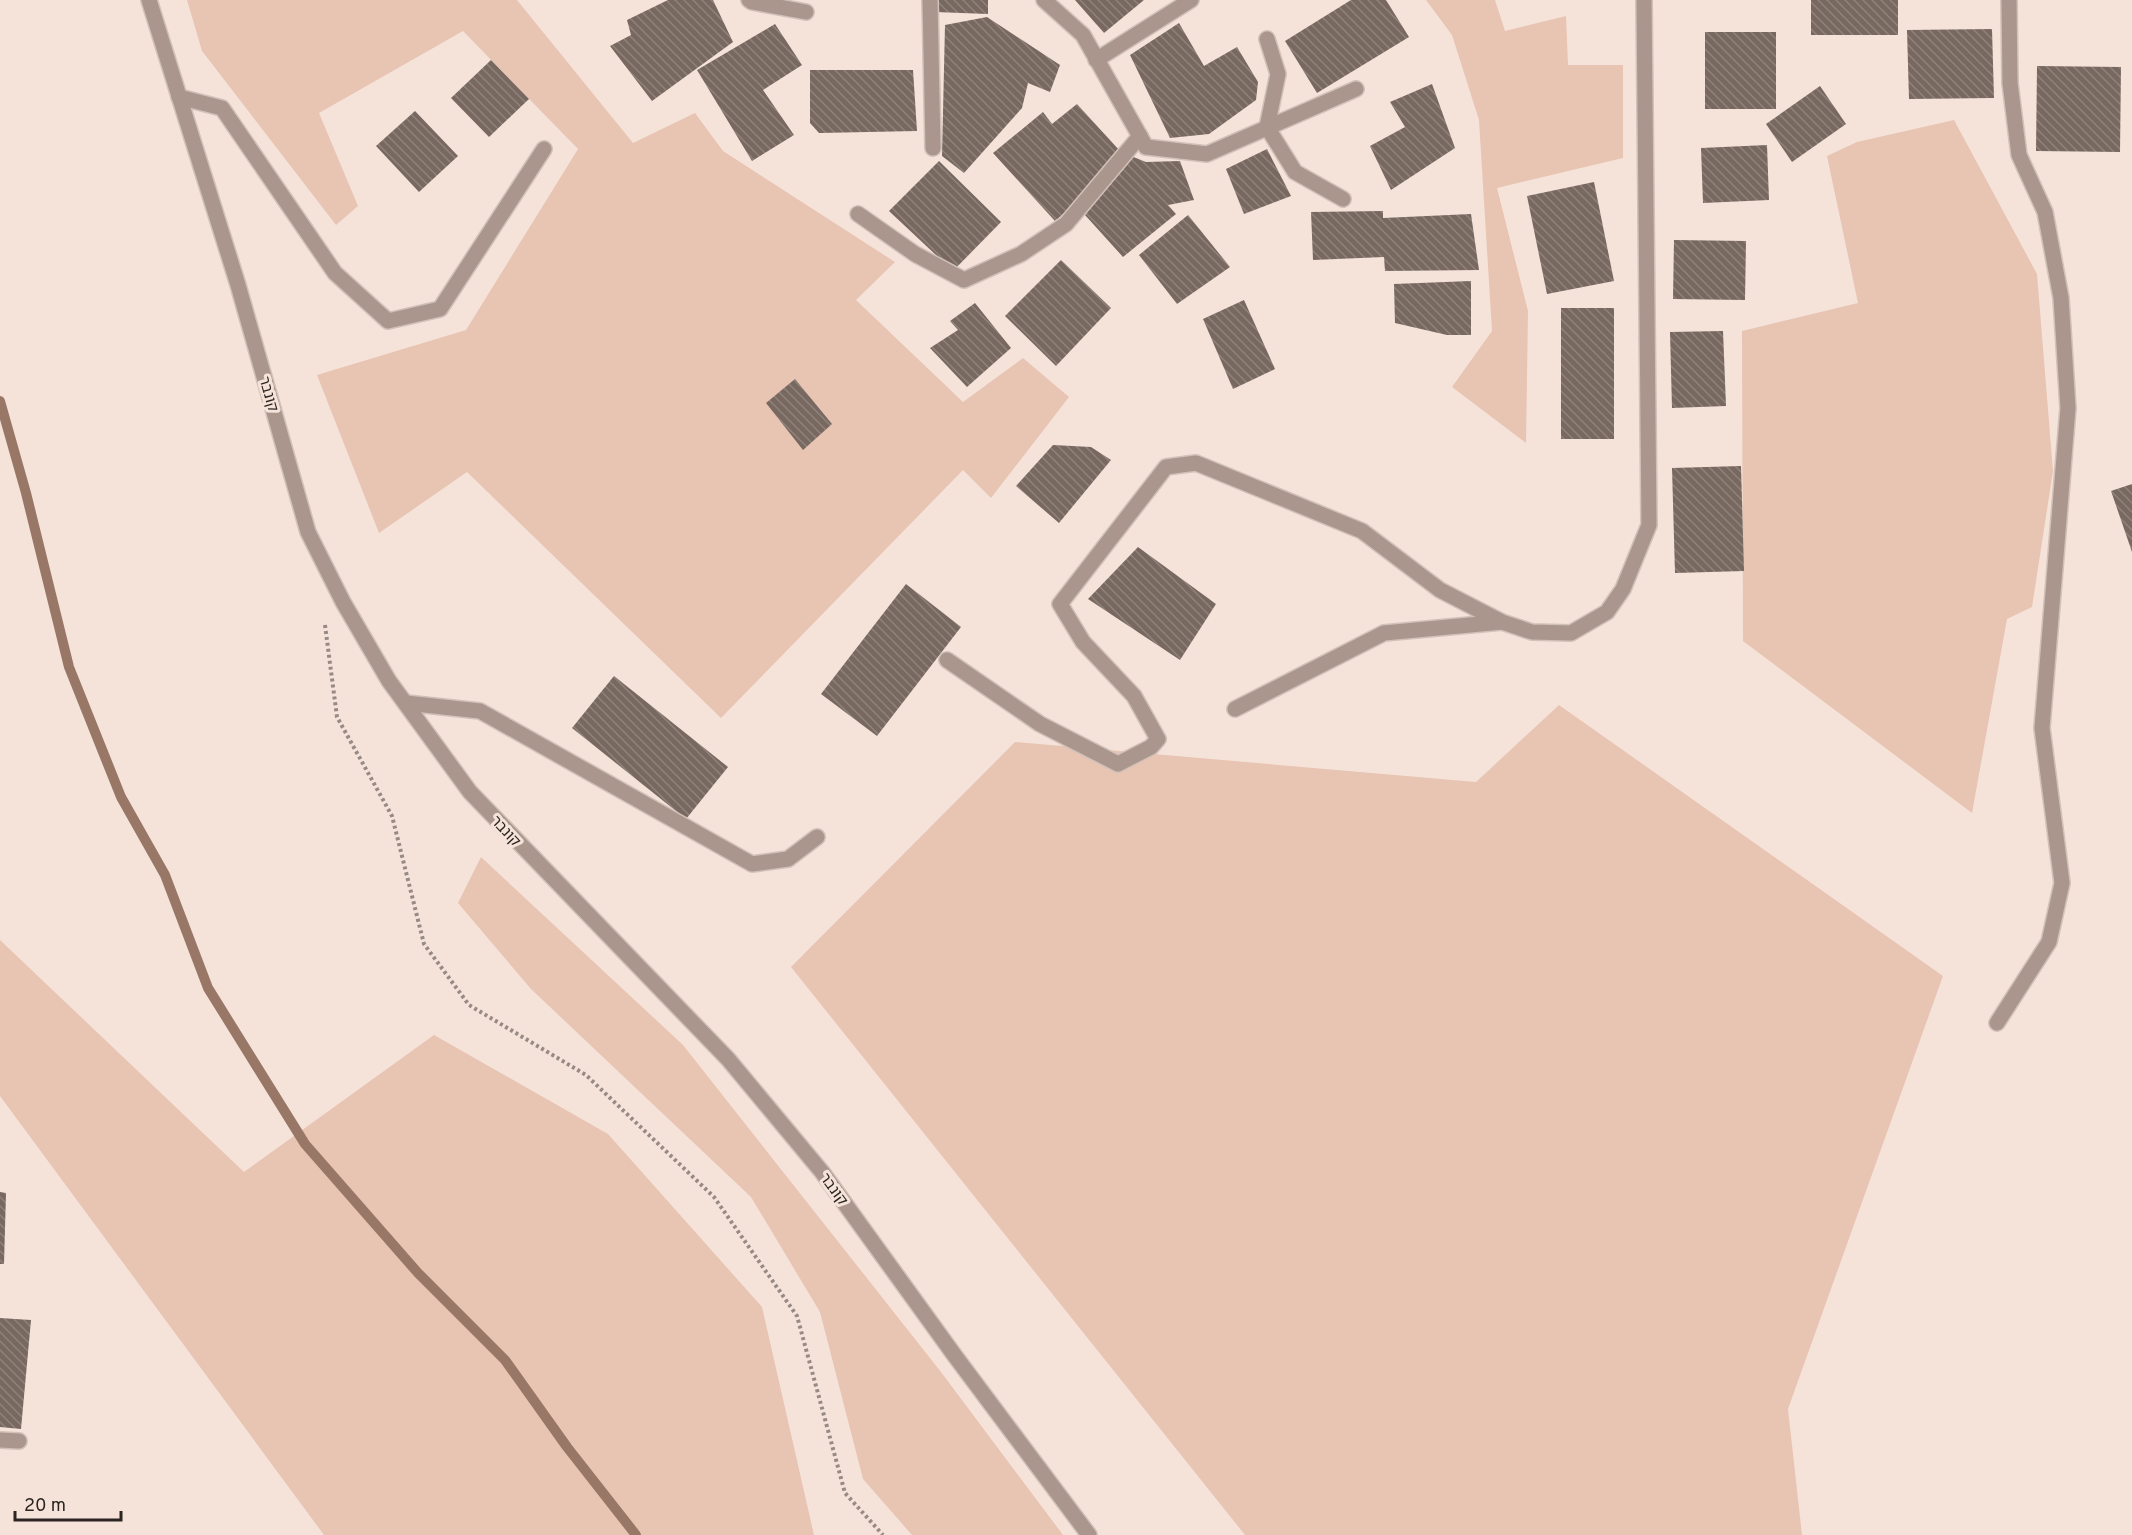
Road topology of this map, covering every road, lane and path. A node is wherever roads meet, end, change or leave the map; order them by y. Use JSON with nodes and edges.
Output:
{"nodes":[{"id":1,"x":149,"y":0,"type":"edge"},
{"id":2,"x":749,"y":0,"type":"edge"},
{"id":3,"x":930,"y":0,"type":"edge"},
{"id":4,"x":1044,"y":0,"type":"edge"},
{"id":5,"x":1191,"y":0,"type":"edge"},
{"id":6,"x":1644,"y":0,"type":"edge"},
{"id":7,"x":2009,"y":0,"type":"edge"},
{"id":8,"x":806,"y":12,"type":"dead end"},
{"id":9,"x":1267,"y":39,"type":"dead end"},
{"id":10,"x":1096,"y":60,"type":"junction"},
{"id":11,"x":1356,"y":89,"type":"dead end"},
{"id":12,"x":179,"y":97,"type":"junction"},
{"id":13,"x":1267,"y":127,"type":"junction"},
{"id":14,"x":1140,"y":136,"type":"junction"},
{"id":15,"x":933,"y":148,"type":"dead end"},
{"id":16,"x":544,"y":149,"type":"dead end"},
{"id":17,"x":1343,"y":199,"type":"dead end"},
{"id":18,"x":858,"y":214,"type":"dead end"},
{"id":19,"x":323,"y":615,"type":"dead end"},
{"id":20,"x":1502,"y":622,"type":"junction"},
{"id":21,"x":947,"y":660,"type":"dead end"},
{"id":22,"x":406,"y":703,"type":"junction"},
{"id":23,"x":1235,"y":709,"type":"dead end"},
{"id":24,"x":817,"y":837,"type":"dead end"},
{"id":25,"x":1997,"y":1023,"type":"dead end"},
{"id":26,"x":0,"y":1440,"type":"edge"},
{"id":27,"x":19,"y":1441,"type":"dead end"},
{"id":28,"x":883,"y":1535,"type":"edge"},
{"id":29,"x":1089,"y":1535,"type":"edge"}],
"edges":[{"from":1,"to":12,"type":"street","name":"קונבר"},
{"from":2,"to":8,"type":"street"},
{"from":3,"to":15,"type":"street"},
{"from":4,"to":10,"type":"street"},
{"from":5,"to":10,"type":"street"},
{"from":6,"to":20,"type":"street"},
{"from":7,"to":25,"type":"street"},
{"from":9,"to":13,"type":"street"},
{"from":10,"to":14,"type":"street"},
{"from":11,"to":13,"type":"street"},
{"from":12,"to":16,"type":"street"},
{"from":12,"to":22,"type":"street","name":"קונבר"},
{"from":13,"to":14,"type":"street"},
{"from":13,"to":17,"type":"street"},
{"from":14,"to":18,"type":"street"},
{"from":19,"to":28,"type":"path"},
{"from":20,"to":21,"type":"street"},
{"from":20,"to":23,"type":"street"},
{"from":22,"to":24,"type":"street"},
{"from":22,"to":29,"type":"street","name":"קונבר"},
{"from":26,"to":27,"type":"street"}]}
